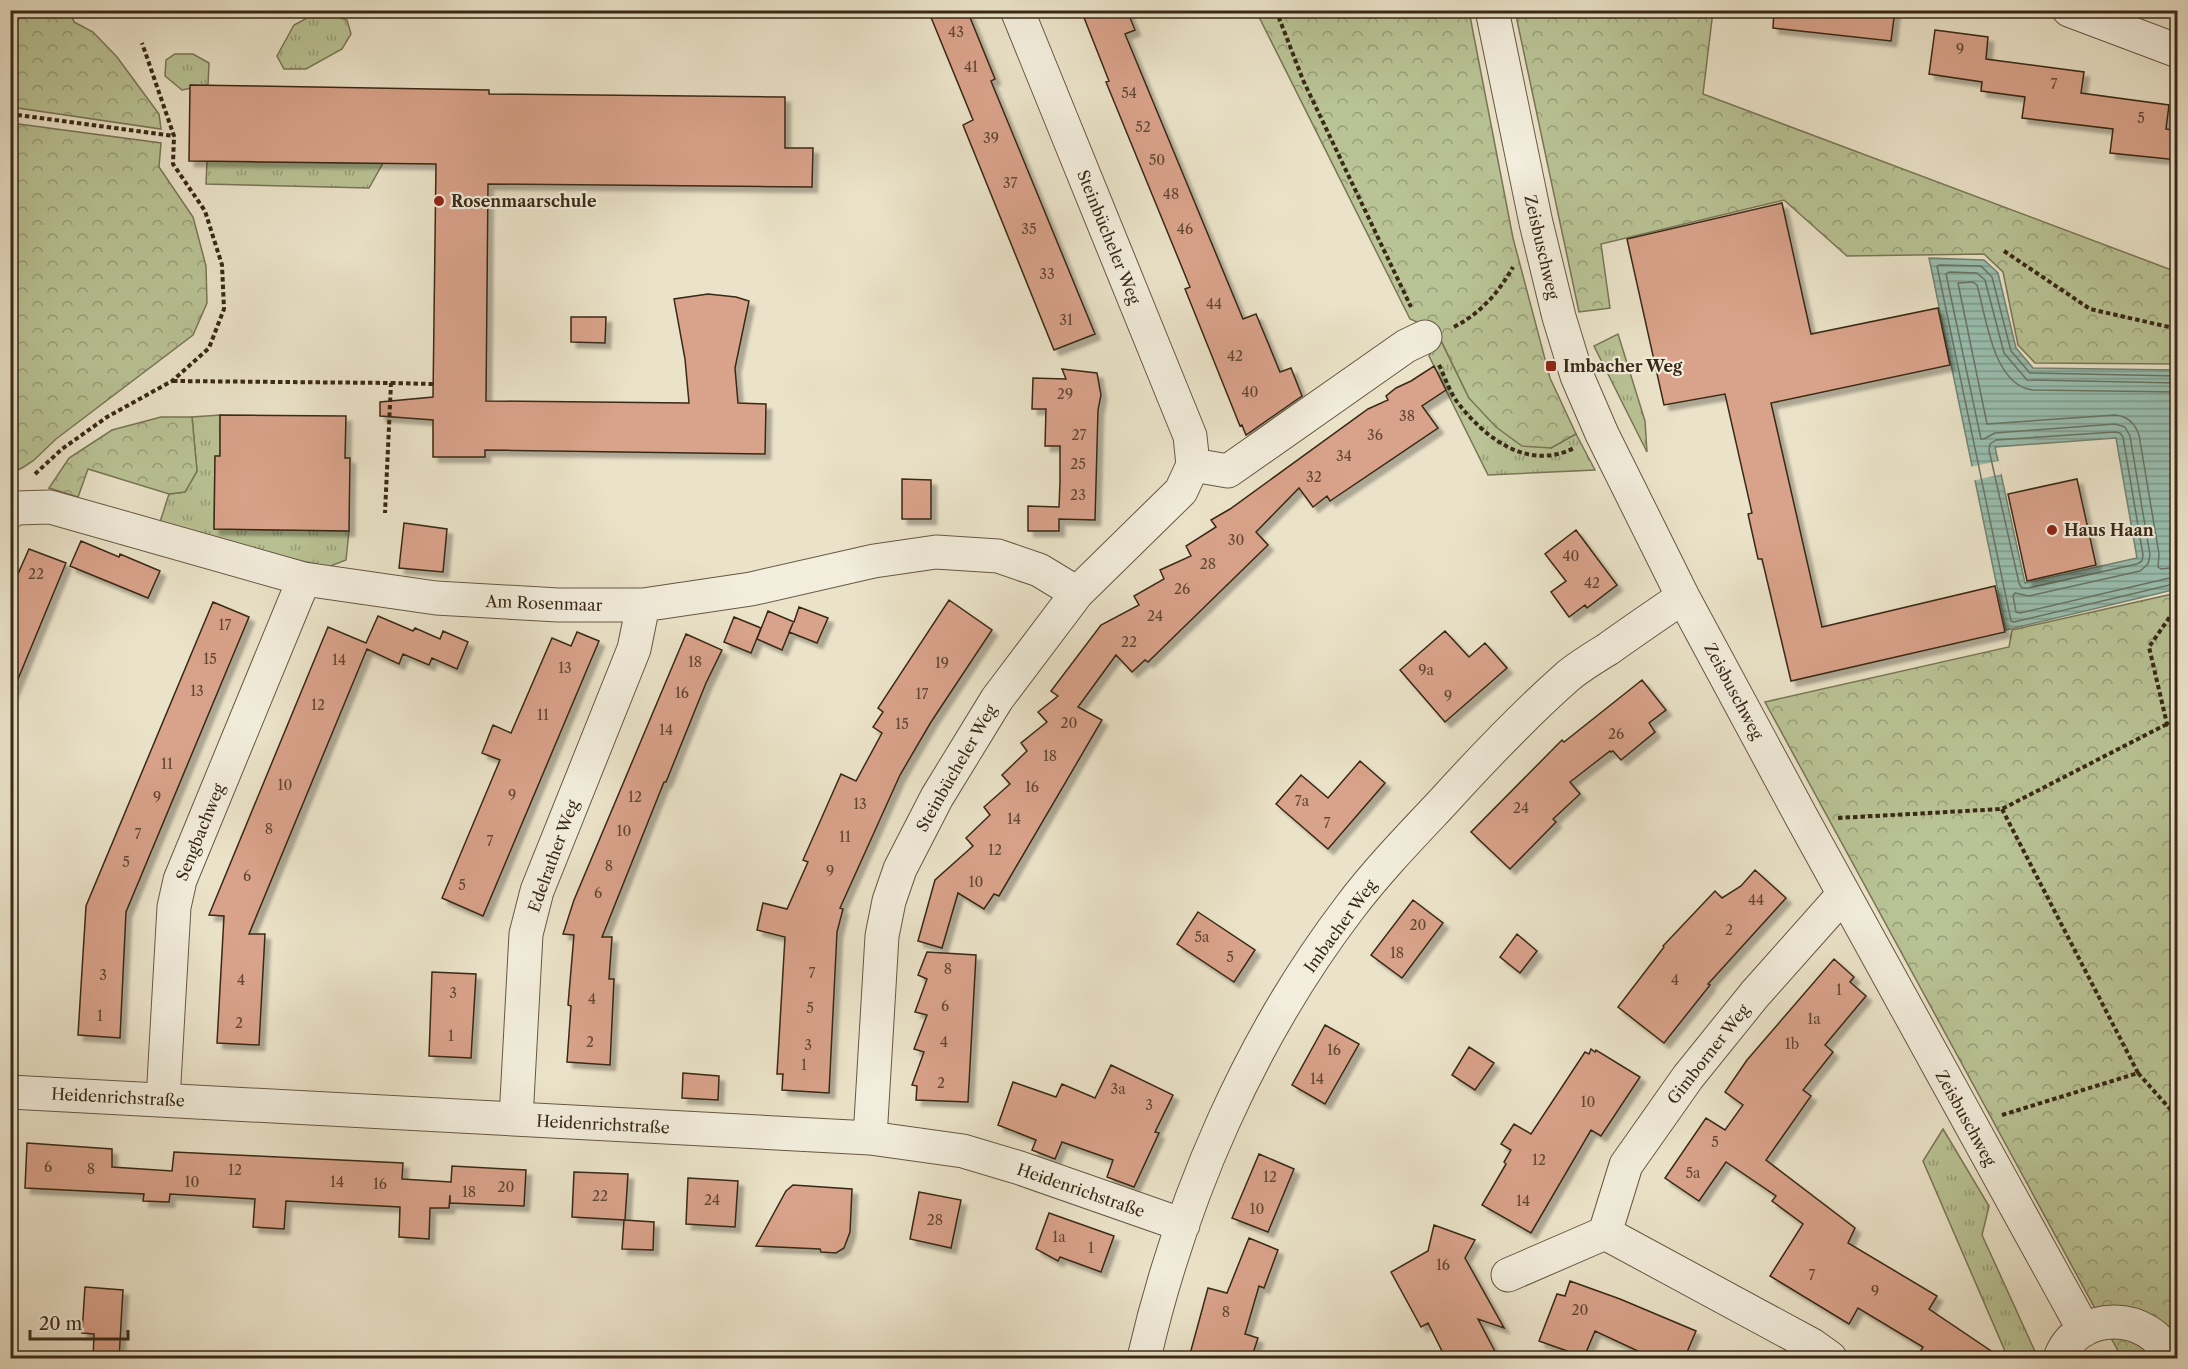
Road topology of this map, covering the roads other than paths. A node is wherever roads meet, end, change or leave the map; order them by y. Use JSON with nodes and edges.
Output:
{"nodes":[{"id":1,"x":1017,"y":10,"type":"edge"},
{"id":2,"x":1492,"y":10,"type":"edge"},
{"id":3,"x":2069,"y":10,"type":"edge"},
{"id":4,"x":2127,"y":21,"type":"edge"},
{"id":5,"x":2178,"y":51,"type":"edge"},
{"id":6,"x":1425,"y":337,"type":"road end"},
{"id":7,"x":1193,"y":465,"type":"junction"},
{"id":8,"x":10,"y":512,"type":"edge"},
{"id":9,"x":304,"y":579,"type":"junction"},
{"id":10,"x":1077,"y":593,"type":"junction"},
{"id":11,"x":1683,"y":597,"type":"junction"},
{"id":12,"x":643,"y":605,"type":"junction"},
{"id":13,"x":1843,"y":895,"type":"junction"},
{"id":14,"x":10,"y":1092,"type":"edge"},
{"id":15,"x":163,"y":1100,"type":"junction"},
{"id":16,"x":516,"y":1119,"type":"junction"},
{"id":17,"x":870,"y":1138,"type":"junction"},
{"id":18,"x":1183,"y":1226,"type":"junction"},
{"id":19,"x":1605,"y":1233,"type":"junction"},
{"id":20,"x":1508,"y":1275,"type":"dead end"},
{"id":21,"x":2084,"y":1330,"type":"junction"},
{"id":22,"x":1144,"y":1359,"type":"edge"},
{"id":23,"x":1830,"y":1359,"type":"edge"},
{"id":24,"x":2060,"y":1359,"type":"edge"},
{"id":25,"x":2170,"y":1359,"type":"edge"}],
"edges":[{"from":1,"to":7,"type":"street","name":"Steinbücheler Weg"},
{"from":2,"to":11,"type":"street","name":"Zeisbuschweg"},
{"from":3,"to":4,"type":"street"},
{"from":4,"to":5,"type":"street"},
{"from":6,"to":7,"type":"street"},
{"from":7,"to":10,"type":"street","name":"Steinbücheler Weg"},
{"from":8,"to":9,"type":"street","name":"Am Rosenmaar"},
{"from":9,"to":12,"type":"street","name":"Am Rosenmaar"},
{"from":9,"to":15,"type":"street","name":"Sengbachweg"},
{"from":10,"to":12,"type":"street","name":"Am Rosenmaar"},
{"from":10,"to":17,"type":"street","name":"Steinbücheler Weg"},
{"from":11,"to":13,"type":"street","name":"Zeisbuschweg"},
{"from":11,"to":18,"type":"street","name":"Imbacher Weg"},
{"from":12,"to":16,"type":"street","name":"Edelrather Weg"},
{"from":13,"to":19,"type":"street","name":"Gimborner Weg"},
{"from":13,"to":21,"type":"street","name":"Zeisbuschweg"},
{"from":14,"to":15,"type":"street","name":"Heidenrichstraße"},
{"from":15,"to":16,"type":"street","name":"Heidenrichstraße"},
{"from":16,"to":17,"type":"street","name":"Heidenrichstraße"},
{"from":17,"to":18,"type":"street","name":"Heidenrichstraße"},
{"from":18,"to":22,"type":"street","name":"Imbacher Weg"},
{"from":19,"to":20,"type":"street"},
{"from":19,"to":23,"type":"street"},
{"from":21,"to":24,"type":"street"},
{"from":21,"to":25,"type":"street"}]}
